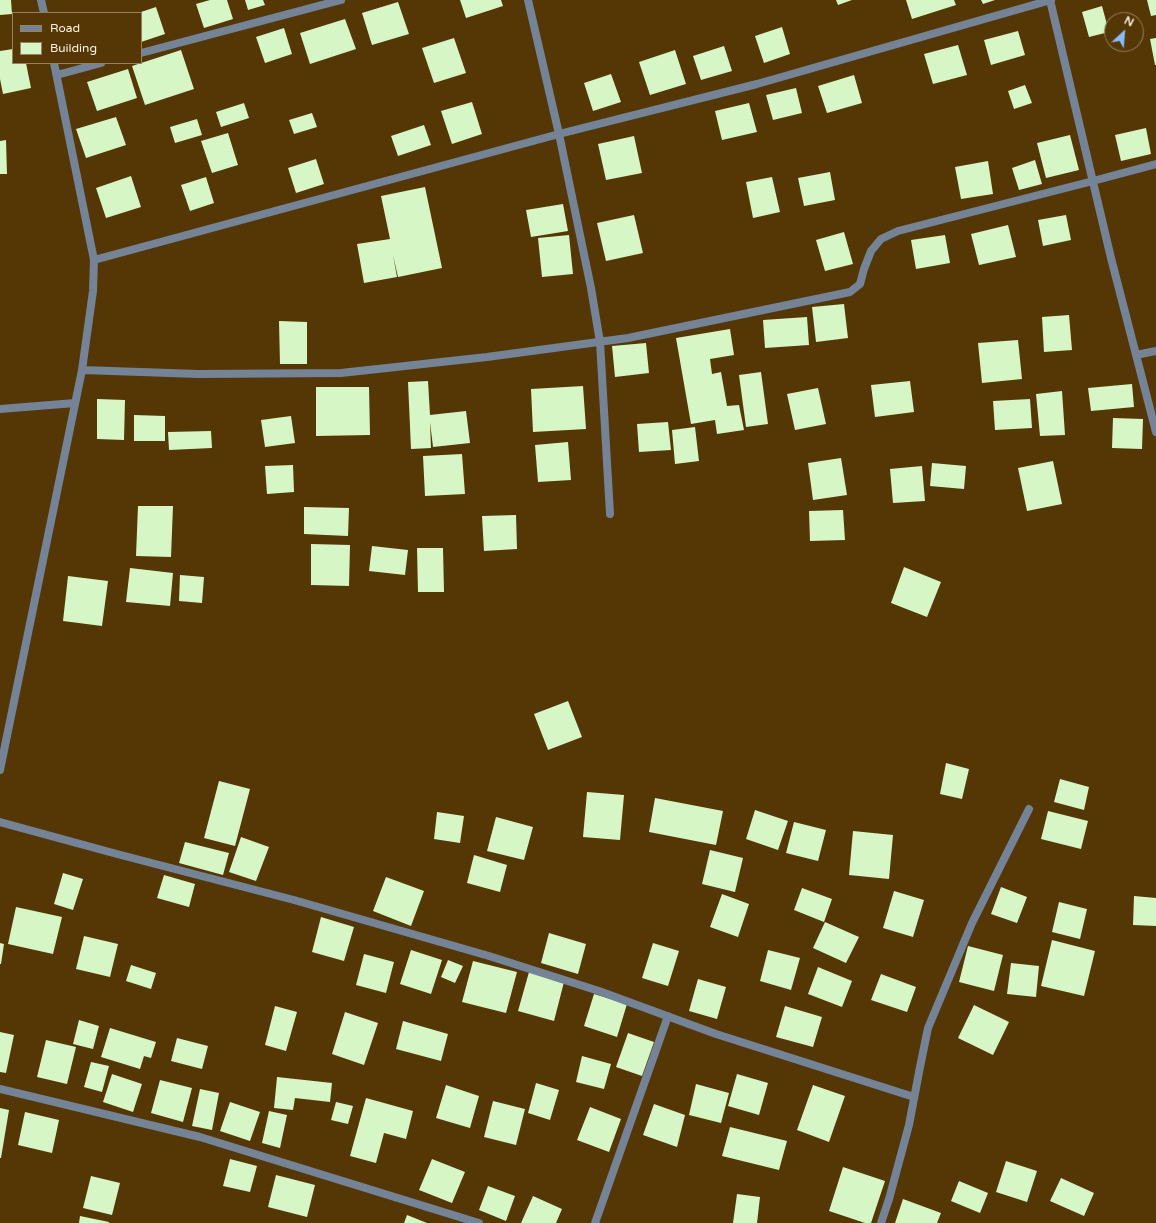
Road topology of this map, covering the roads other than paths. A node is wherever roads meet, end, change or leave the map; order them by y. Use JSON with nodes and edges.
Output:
{"nodes":[{"id":1,"x":42,"y":0,"type":"edge"},
{"id":2,"x":341,"y":0,"type":"edge"},
{"id":3,"x":528,"y":0,"type":"edge"},
{"id":4,"x":1050,"y":0,"type":"edge"},
{"id":5,"x":44,"y":12,"type":"edge"},
{"id":6,"x":142,"y":52,"type":"edge"},
{"id":7,"x":54,"y":64,"type":"edge"},
{"id":8,"x":97,"y":64,"type":"edge"},
{"id":9,"x":56,"y":75,"type":"junction"},
{"id":10,"x":559,"y":134,"type":"junction"},
{"id":11,"x":1156,"y":164,"type":"edge"},
{"id":12,"x":1093,"y":181,"type":"junction"},
{"id":13,"x":94,"y":260,"type":"junction"},
{"id":14,"x":600,"y":342,"type":"junction"},
{"id":15,"x":1156,"y":351,"type":"edge"},
{"id":16,"x":1136,"y":355,"type":"junction"},
{"id":17,"x":82,"y":370,"type":"junction"},
{"id":18,"x":75,"y":403,"type":"junction"},
{"id":19,"x":0,"y":409,"type":"edge"},
{"id":20,"x":1156,"y":432,"type":"edge"},
{"id":21,"x":610,"y":514,"type":"dead end"},
{"id":22,"x":0,"y":770,"type":"edge"},
{"id":23,"x":1029,"y":809,"type":"dead end"},
{"id":24,"x":0,"y":822,"type":"edge"},
{"id":25,"x":668,"y":1016,"type":"junction"},
{"id":26,"x":0,"y":1089,"type":"edge"},
{"id":27,"x":914,"y":1097,"type":"junction"},
{"id":28,"x":478,"y":1223,"type":"edge"},
{"id":29,"x":594,"y":1223,"type":"edge"},
{"id":30,"x":881,"y":1223,"type":"edge"}],
"edges":[{"from":1,"to":5,"type":"street"},
{"from":2,"to":6,"type":"street"},
{"from":3,"to":10,"type":"street"},
{"from":4,"to":10,"type":"street"},
{"from":4,"to":12,"type":"street"},
{"from":7,"to":9,"type":"street"},
{"from":8,"to":9,"type":"street"},
{"from":9,"to":13,"type":"street"},
{"from":10,"to":13,"type":"street"},
{"from":10,"to":14,"type":"street"},
{"from":11,"to":12,"type":"street"},
{"from":12,"to":14,"type":"street"},
{"from":12,"to":16,"type":"street"},
{"from":13,"to":17,"type":"street"},
{"from":14,"to":17,"type":"street"},
{"from":14,"to":21,"type":"street"},
{"from":15,"to":16,"type":"street"},
{"from":16,"to":20,"type":"street"},
{"from":17,"to":18,"type":"street"},
{"from":18,"to":19,"type":"street"},
{"from":18,"to":22,"type":"street"},
{"from":23,"to":27,"type":"street"},
{"from":24,"to":25,"type":"street"},
{"from":25,"to":27,"type":"street"},
{"from":25,"to":29,"type":"street"},
{"from":26,"to":28,"type":"street"},
{"from":27,"to":30,"type":"street"}]}
